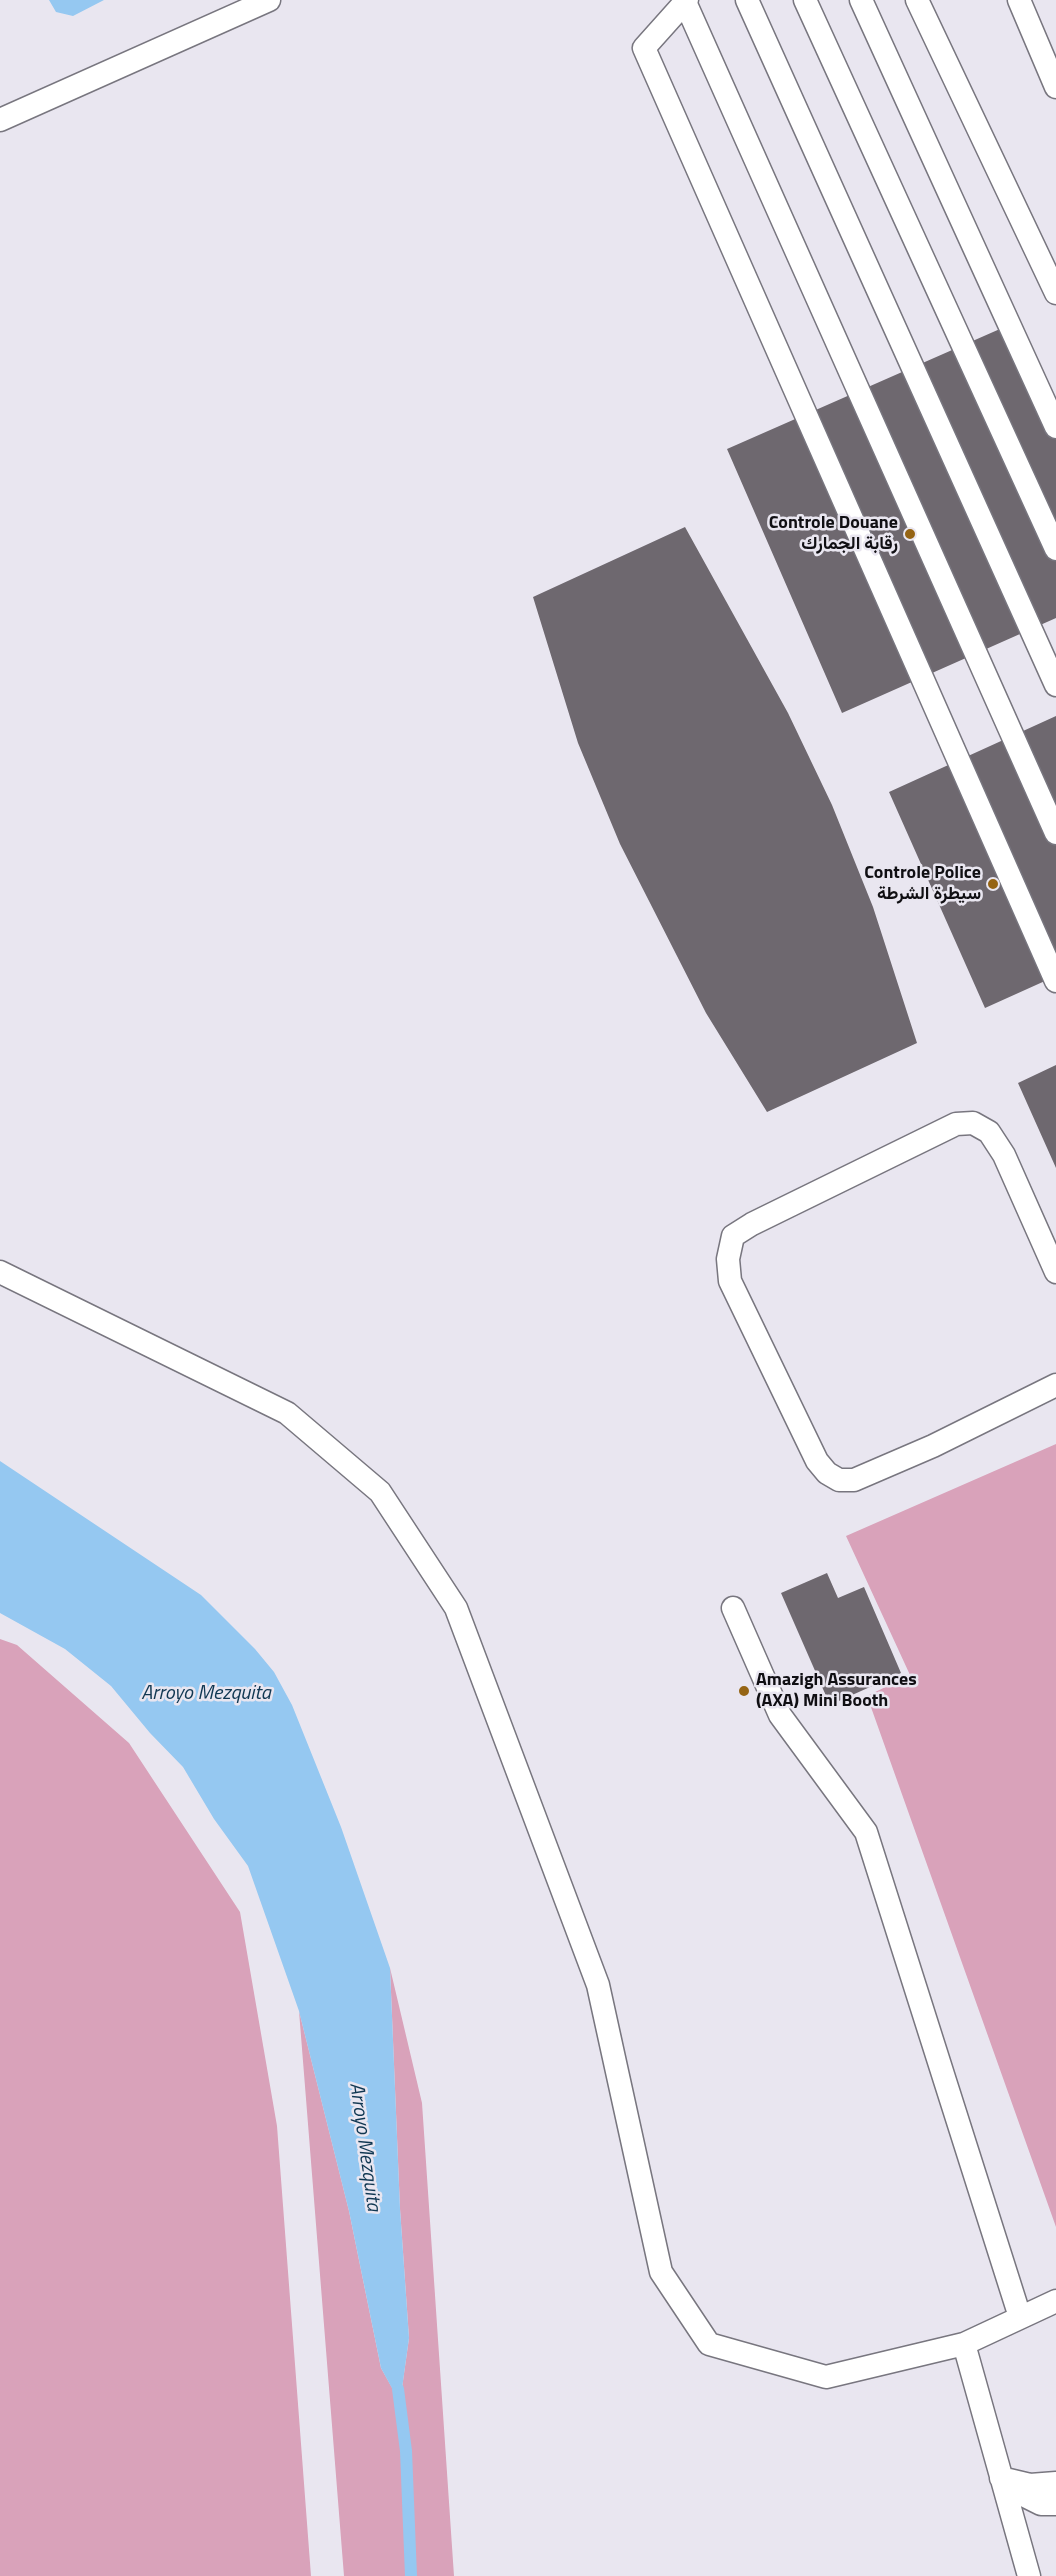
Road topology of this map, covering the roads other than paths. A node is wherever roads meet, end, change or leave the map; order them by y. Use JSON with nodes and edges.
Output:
{"nodes":[{"id":1,"x":269,"y":0,"type":"edge"},
{"id":2,"x":747,"y":0,"type":"edge"},
{"id":3,"x":805,"y":0,"type":"edge"},
{"id":4,"x":861,"y":0,"type":"edge"},
{"id":5,"x":917,"y":0,"type":"edge"},
{"id":6,"x":1019,"y":0,"type":"edge"},
{"id":7,"x":686,"y":1,"type":"edge"},
{"id":8,"x":1056,"y":87,"type":"edge"},
{"id":9,"x":0,"y":120,"type":"edge"},
{"id":10,"x":1056,"y":293,"type":"edge"},
{"id":11,"x":1056,"y":427,"type":"edge"},
{"id":12,"x":1056,"y":549,"type":"edge"},
{"id":13,"x":1056,"y":685,"type":"edge"},
{"id":14,"x":1056,"y":833,"type":"edge"},
{"id":15,"x":1056,"y":981,"type":"edge"},
{"id":16,"x":0,"y":1272,"type":"edge"},
{"id":17,"x":1056,"y":1272,"type":"edge"},
{"id":18,"x":1056,"y":1385,"type":"edge"},
{"id":19,"x":733,"y":1608,"type":"dead end"},
{"id":20,"x":1056,"y":2301,"type":"edge"},
{"id":21,"x":1020,"y":2317,"type":"junction"},
{"id":22,"x":964,"y":2344,"type":"junction"},
{"id":23,"x":1001,"y":2478,"type":"junction"},
{"id":24,"x":1056,"y":2483,"type":"edge"},
{"id":25,"x":1056,"y":2504,"type":"edge"},
{"id":26,"x":1029,"y":2576,"type":"edge"}],
"edges":[{"from":1,"to":9,"type":"lane"},
{"from":2,"to":13,"type":"lane"},
{"from":3,"to":12,"type":"lane"},
{"from":4,"to":11,"type":"lane"},
{"from":5,"to":10,"type":"lane"},
{"from":6,"to":8,"type":"lane"},
{"from":7,"to":14,"type":"lane"},
{"from":7,"to":15,"type":"lane"},
{"from":16,"to":22,"type":"lane"},
{"from":17,"to":18,"type":"lane"},
{"from":19,"to":21,"type":"lane"},
{"from":20,"to":21,"type":"lane"},
{"from":21,"to":22,"type":"lane"},
{"from":22,"to":23,"type":"lane"},
{"from":23,"to":24,"type":"lane"},
{"from":23,"to":25,"type":"lane"},
{"from":23,"to":26,"type":"lane"}]}
